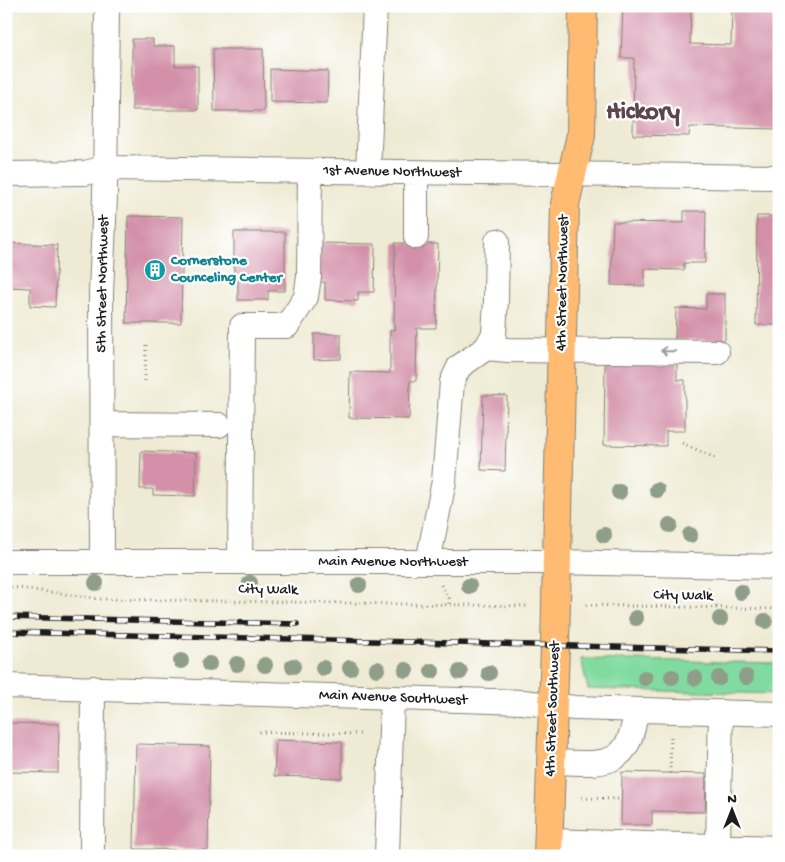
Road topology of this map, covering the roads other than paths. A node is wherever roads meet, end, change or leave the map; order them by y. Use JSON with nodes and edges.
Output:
{"nodes":[{"id":1,"x":107,"y":6,"type":"edge"},
{"id":2,"x":375,"y":6,"type":"edge"},
{"id":3,"x":584,"y":6,"type":"edge"},
{"id":4,"x":105,"y":168,"type":"junction"},
{"id":5,"x":310,"y":171,"type":"junction"},
{"id":6,"x":368,"y":172,"type":"junction"},
{"id":7,"x":416,"y":173,"type":"junction"},
{"id":8,"x":6,"y":174,"type":"edge"},
{"id":9,"x":572,"y":175,"type":"junction"},
{"id":10,"x":779,"y":177,"type":"edge"},
{"id":11,"x":416,"y":237,"type":"dead end"},
{"id":12,"x":497,"y":241,"type":"dead end"},
{"id":13,"x":486,"y":348,"type":"junction"},
{"id":14,"x":562,"y":350,"type":"junction"},
{"id":15,"x":716,"y":352,"type":"dead end"},
{"id":16,"x":102,"y":424,"type":"junction"},
{"id":17,"x":220,"y":425,"type":"dead end"},
{"id":18,"x":6,"y":562,"type":"edge"},
{"id":19,"x":102,"y":562,"type":"junction"},
{"id":20,"x":240,"y":562,"type":"junction"},
{"id":21,"x":428,"y":562,"type":"junction"},
{"id":22,"x":557,"y":562,"type":"junction"},
{"id":23,"x":779,"y":567,"type":"edge"},
{"id":24,"x":6,"y":686,"type":"edge"},
{"id":25,"x":93,"y":688,"type":"junction"},
{"id":26,"x":392,"y":698,"type":"junction"},
{"id":27,"x":553,"y":706,"type":"junction"},
{"id":28,"x":636,"y":710,"type":"junction"},
{"id":29,"x":721,"y":712,"type":"junction"},
{"id":30,"x":779,"y":714,"type":"edge"},
{"id":31,"x":551,"y":762,"type":"junction"},
{"id":32,"x":718,"y":846,"type":"junction"},
{"id":33,"x":548,"y":848,"type":"edge"},
{"id":34,"x":768,"y":848,"type":"edge"},
{"id":35,"x":92,"y":856,"type":"edge"},
{"id":36,"x":387,"y":856,"type":"edge"}],
"edges":[{"from":1,"to":4,"type":"street","name":"5th Street Northwest"},
{"from":2,"to":6,"type":"street"},
{"from":3,"to":9,"type":"main road","name":"4th Street Northwest"},
{"from":4,"to":5,"type":"street","name":"1st Avenue Northwest"},
{"from":4,"to":8,"type":"street","name":"1st Avenue Northwest"},
{"from":4,"to":16,"type":"street","name":"5th Street Northwest"},
{"from":5,"to":6,"type":"street","name":"1st Avenue Northwest"},
{"from":5,"to":20,"type":"street"},
{"from":6,"to":7,"type":"street","name":"1st Avenue Northwest"},
{"from":7,"to":9,"type":"street","name":"1st Avenue Northwest"},
{"from":7,"to":11,"type":"street"},
{"from":9,"to":10,"type":"street","name":"1st Avenue Northwest"},
{"from":9,"to":14,"type":"main road","name":"4th Street Northwest"},
{"from":12,"to":13,"type":"street"},
{"from":13,"to":14,"type":"street"},
{"from":13,"to":21,"type":"street"},
{"from":15,"to":14,"type":"street","one_way":true},
{"from":14,"to":22,"type":"main road","name":"4th Street Northwest"},
{"from":16,"to":17,"type":"street"},
{"from":16,"to":19,"type":"street","name":"5th Street Northwest"},
{"from":18,"to":19,"type":"street","name":"Main Avenue Northwest"},
{"from":19,"to":20,"type":"street","name":"Main Avenue Northwest"},
{"from":20,"to":21,"type":"street","name":"Main Avenue Northwest"},
{"from":21,"to":22,"type":"street","name":"Main Avenue Northwest"},
{"from":22,"to":23,"type":"street","name":"Main Avenue Northwest"},
{"from":22,"to":27,"type":"main road","name":"4th Street Southwest"},
{"from":24,"to":25,"type":"street","name":"Main Avenue Southwest"},
{"from":25,"to":26,"type":"street","name":"Main Avenue Southwest"},
{"from":25,"to":35,"type":"street"},
{"from":26,"to":27,"type":"street","name":"Main Avenue Southwest"},
{"from":26,"to":36,"type":"street"},
{"from":27,"to":28,"type":"street","name":"Main Avenue Southwest"},
{"from":27,"to":31,"type":"main road","name":"4th Street Southwest"},
{"from":28,"to":29,"type":"street","name":"Main Avenue Southwest"},
{"from":28,"to":31,"type":"street"},
{"from":29,"to":30,"type":"street","name":"Main Avenue Southwest"},
{"from":29,"to":32,"type":"street"},
{"from":31,"to":33,"type":"main road","name":"4th Street Southwest"},
{"from":32,"to":33,"type":"street"},
{"from":32,"to":34,"type":"street"}]}
